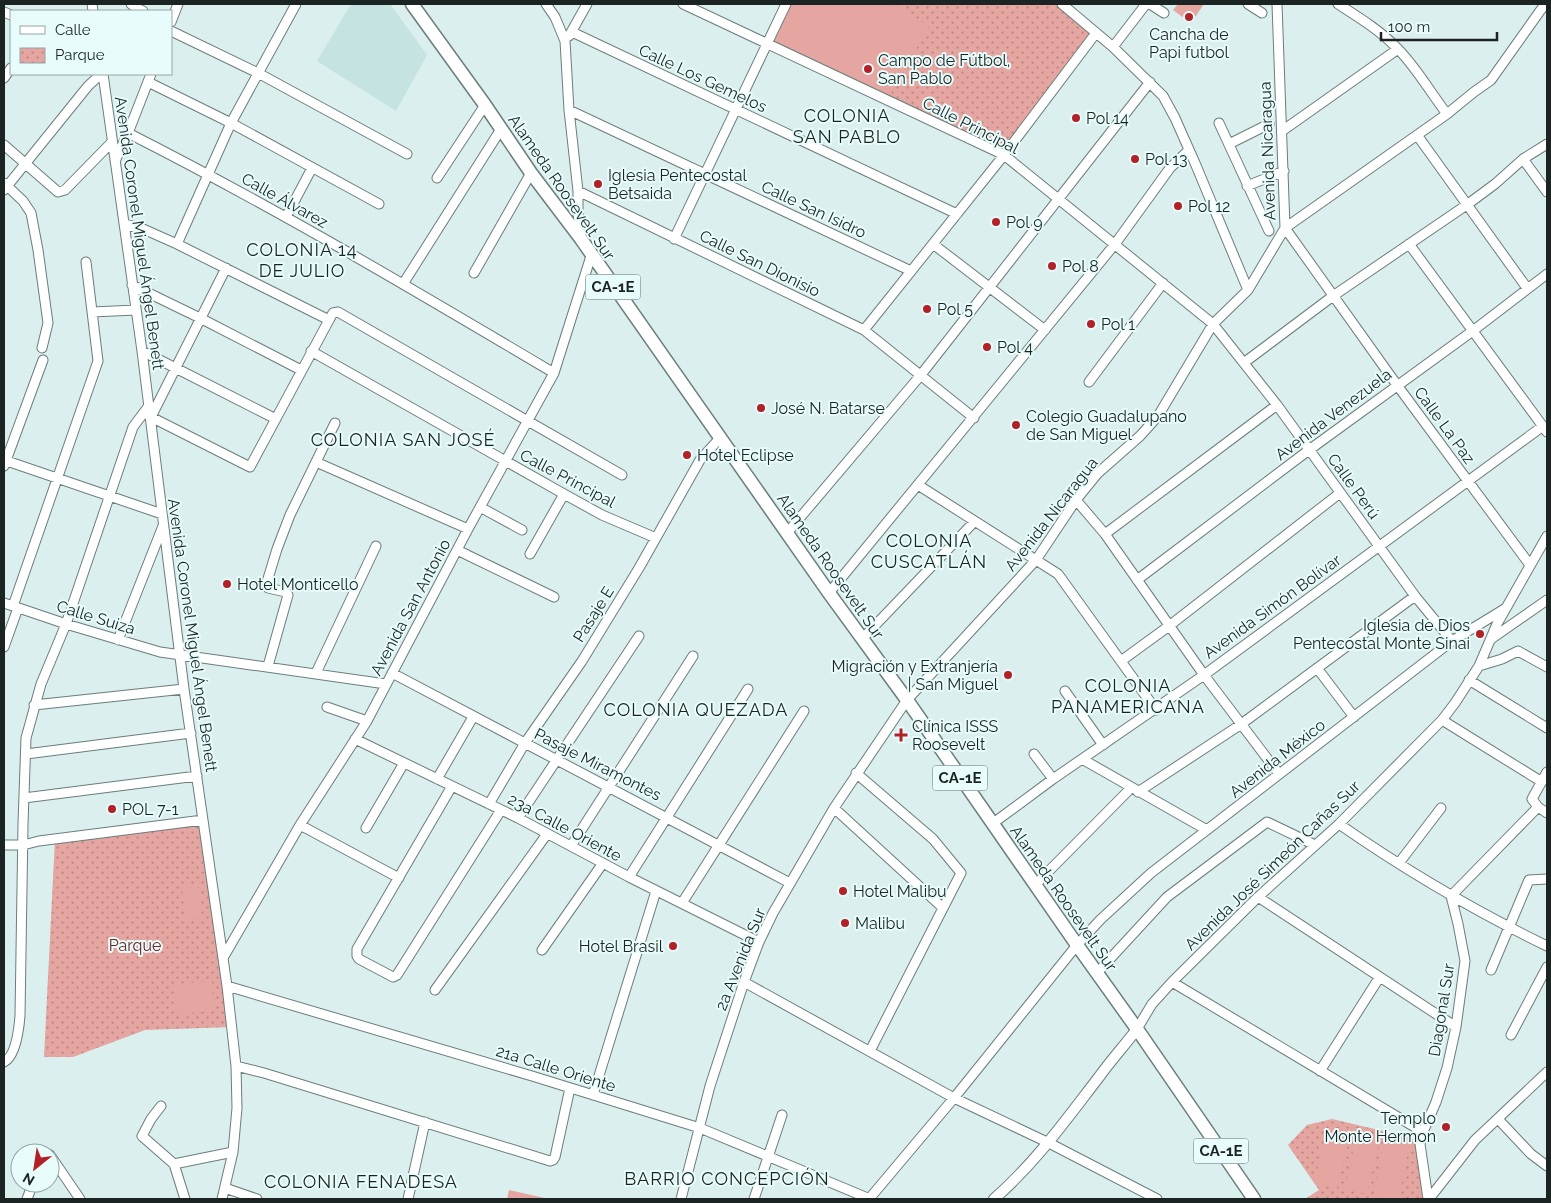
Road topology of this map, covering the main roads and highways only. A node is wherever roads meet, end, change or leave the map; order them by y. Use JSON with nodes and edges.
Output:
{"nodes":[{"id":1,"x":412,"y":4,"type":"edge"},
{"id":2,"x":1138,"y":1029,"type":"junction"},
{"id":3,"x":1252,"y":1198,"type":"edge"},
{"id":4,"x":994,"y":1199,"type":"edge"}],
"edges":[{"from":1,"to":2,"type":"highway","name":"Alameda Roosevelt Sur","number":"CA-1E"},
{"from":2,"to":3,"type":"highway","name":"Alameda Roosevelt Sur","number":"CA-1E"},
{"from":2,"to":4,"type":"main road","name":"Avenida José Simeón Cañas Sur"}]}
